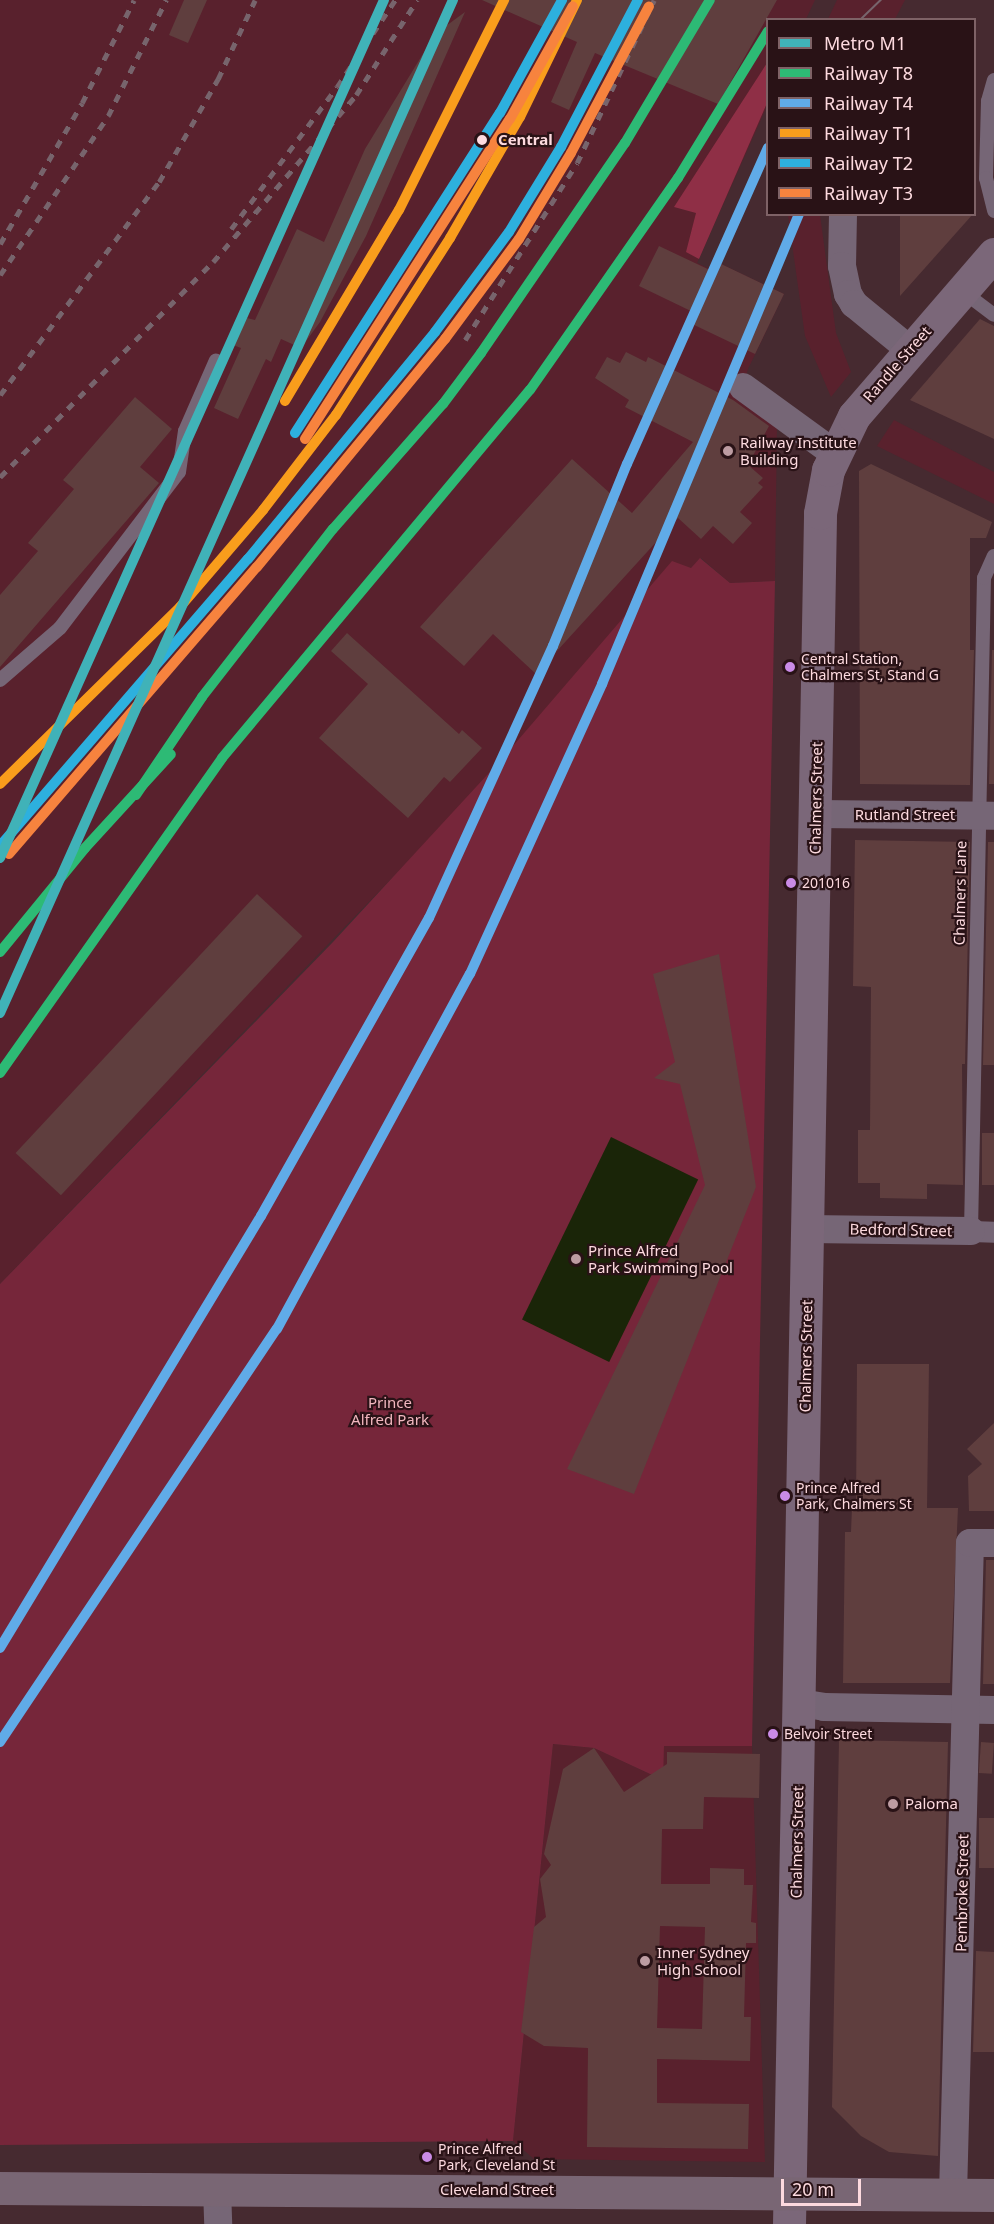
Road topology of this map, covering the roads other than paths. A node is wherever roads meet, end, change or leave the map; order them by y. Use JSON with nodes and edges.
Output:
{"nodes":[{"id":1,"x":994,"y":80,"type":"edge"},
{"id":2,"x":994,"y":211,"type":"edge"},
{"id":3,"x":843,"y":216,"type":"edge"},
{"id":4,"x":994,"y":254,"type":"edge"},
{"id":5,"x":962,"y":290,"type":"junction"},
{"id":6,"x":994,"y":315,"type":"edge"},
{"id":7,"x":909,"y":350,"type":"junction"},
{"id":8,"x":216,"y":360,"type":"dead end"},
{"id":9,"x":742,"y":387,"type":"dead end"},
{"id":10,"x":834,"y":453,"type":"junction"},
{"id":11,"x":823,"y":489,"type":"joint"},
{"id":12,"x":994,"y":556,"type":"edge"},
{"id":13,"x":0,"y":680,"type":"edge"},
{"id":14,"x":816,"y":814,"type":"junction"},
{"id":15,"x":986,"y":816,"type":"edge"},
{"id":16,"x":807,"y":1229,"type":"junction"},
{"id":17,"x":983,"y":1232,"type":"edge"},
{"id":18,"x":994,"y":1543,"type":"edge"},
{"id":19,"x":800,"y":1703,"type":"junction"},
{"id":20,"x":966,"y":1709,"type":"junction"},
{"id":21,"x":994,"y":1710,"type":"edge"},
{"id":22,"x":0,"y":2188,"type":"edge"},
{"id":23,"x":218,"y":2188,"type":"junction"},
{"id":24,"x":953,"y":2195,"type":"junction"},
{"id":25,"x":994,"y":2195,"type":"edge"},
{"id":26,"x":789,"y":2209,"type":"edge"},
{"id":27,"x":218,"y":2224,"type":"edge"}],
"edges":[{"from":1,"to":2,"type":"lane"},
{"from":3,"to":7,"type":"street"},
{"from":4,"to":5,"type":"main road","name":"Randle Street"},
{"from":5,"to":6,"type":"lane"},
{"from":5,"to":7,"type":"main road","name":"Randle Street"},
{"from":7,"to":10,"type":"main road","name":"Randle Street"},
{"from":8,"to":13,"type":"lane"},
{"from":9,"to":10,"type":"street"},
{"from":10,"to":11,"type":"main road","name":"Randle Street"},
{"from":11,"to":14,"type":"main road","name":"Chalmers Street"},
{"from":12,"to":15,"type":"lane","name":"Chalmers Lane"},
{"from":14,"to":15,"type":"street","name":"Rutland Street"},
{"from":14,"to":16,"type":"main road","name":"Chalmers Street"},
{"from":15,"to":17,"type":"lane","name":"Chalmers Lane"},
{"from":16,"to":17,"type":"street","name":"Bedford Street"},
{"from":16,"to":19,"type":"main road","name":"Chalmers Street"},
{"from":18,"to":20,"type":"street","name":"Pembroke Street"},
{"from":19,"to":20,"type":"street"},
{"from":19,"to":26,"type":"main road","name":"Chalmers Street"},
{"from":20,"to":21,"type":"street"},
{"from":20,"to":24,"type":"street","name":"Pembroke Street"},
{"from":22,"to":23,"type":"main road","name":"Cleveland Street"},
{"from":23,"to":26,"type":"main road","name":"Cleveland Street"},
{"from":23,"to":27,"type":"street"},
{"from":24,"to":25,"type":"main road","name":"Cleveland Street"},
{"from":24,"to":26,"type":"main road","name":"Cleveland Street"}]}
